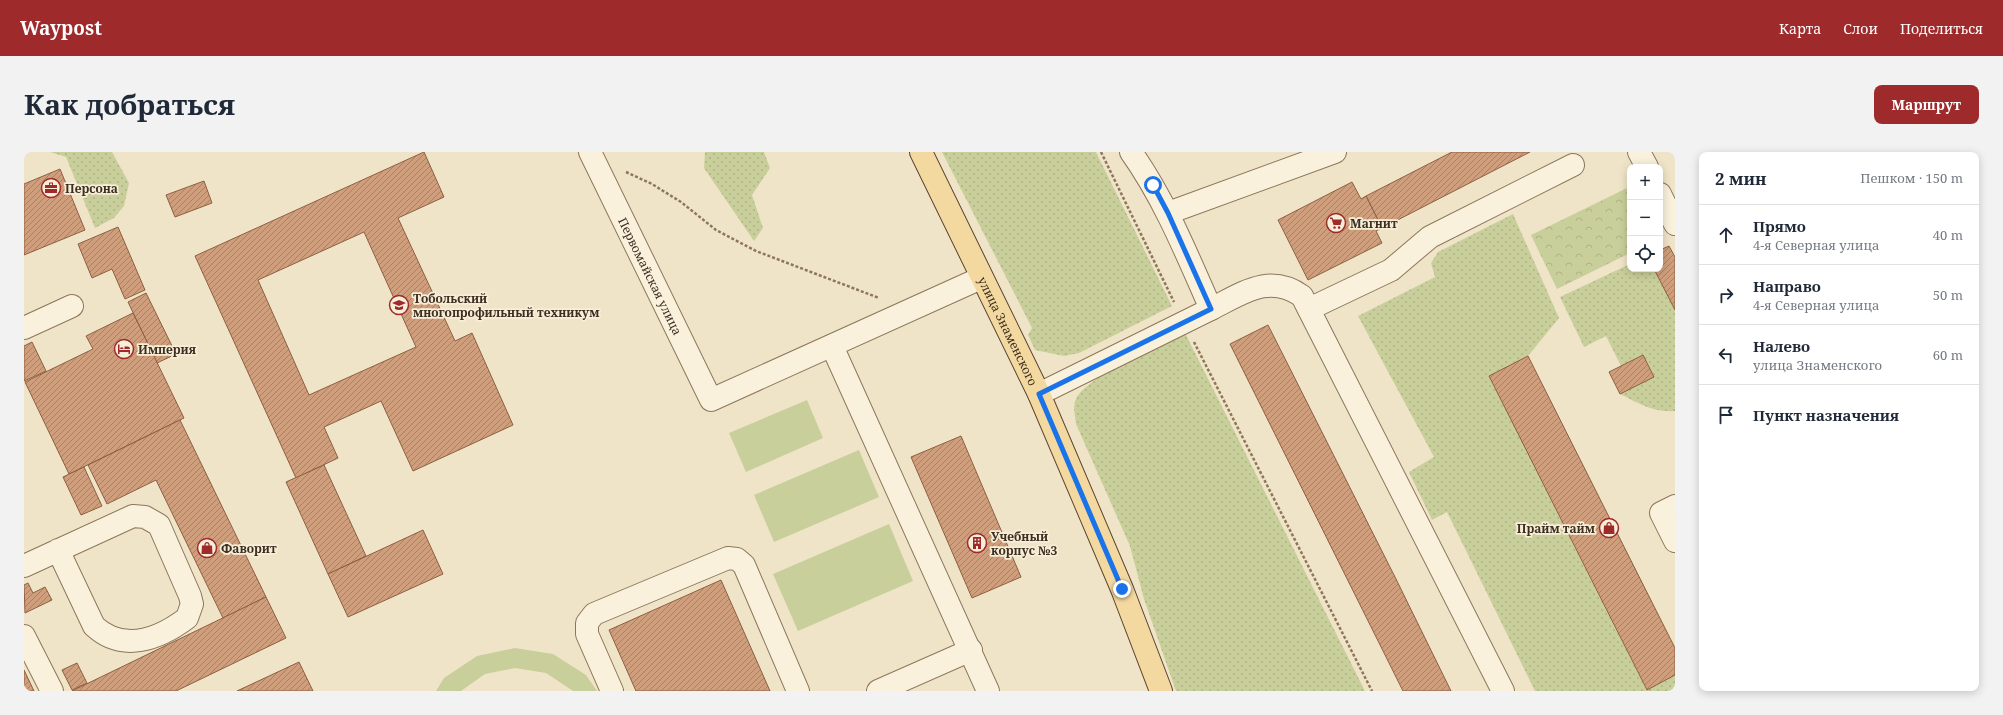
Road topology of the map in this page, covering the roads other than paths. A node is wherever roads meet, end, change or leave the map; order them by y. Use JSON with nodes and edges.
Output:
{"nodes":[{"id":1,"x":590,"y":152,"type":"edge"},
{"id":2,"x":921,"y":152,"type":"edge"},
{"id":3,"x":1131,"y":152,"type":"edge"},
{"id":4,"x":1335,"y":152,"type":"edge"},
{"id":5,"x":1639,"y":152,"type":"edge"},
{"id":6,"x":1645,"y":164,"type":"edge"},
{"id":7,"x":1573,"y":165,"type":"dead end"},
{"id":8,"x":1663,"y":200,"type":"edge"},
{"id":9,"x":1168,"y":213,"type":"junction"},
{"id":10,"x":1675,"y":224,"type":"edge"},
{"id":11,"x":981,"y":278,"type":"junction"},
{"id":12,"x":72,"y":306,"type":"dead end"},
{"id":13,"x":1211,"y":309,"type":"junction"},
{"id":14,"x":1309,"y":309,"type":"junction"},
{"id":15,"x":24,"y":328,"type":"edge"},
{"id":16,"x":832,"y":346,"type":"junction"},
{"id":17,"x":1039,"y":394,"type":"junction"},
{"id":18,"x":1675,"y":506,"type":"edge"},
{"id":19,"x":1675,"y":541,"type":"edge"},
{"id":20,"x":58,"y":550,"type":"junction"},
{"id":21,"x":24,"y":566,"type":"edge"},
{"id":22,"x":24,"y":636,"type":"edge"},
{"id":23,"x":971,"y":650,"type":"junction"},
{"id":24,"x":52,"y":691,"type":"edge"},
{"id":25,"x":612,"y":691,"type":"edge"},
{"id":26,"x":798,"y":691,"type":"edge"},
{"id":27,"x":878,"y":691,"type":"edge"},
{"id":28,"x":988,"y":691,"type":"edge"},
{"id":29,"x":1162,"y":691,"type":"edge"},
{"id":30,"x":1503,"y":691,"type":"edge"}],
"edges":[{"from":1,"to":16,"type":"street","name":"Первомайская улица"},
{"from":2,"to":11,"type":"main road","name":"улица Знаменского"},
{"from":3,"to":9,"type":"street"},
{"from":4,"to":9,"type":"street"},
{"from":5,"to":6,"type":"street"},
{"from":7,"to":14,"type":"street"},
{"from":8,"to":10,"type":"street"},
{"from":9,"to":13,"type":"street"},
{"from":11,"to":16,"type":"street"},
{"from":11,"to":17,"type":"main road","name":"улица Знаменского"},
{"from":12,"to":15,"type":"street"},
{"from":13,"to":14,"type":"street"},
{"from":13,"to":17,"type":"street"},
{"from":14,"to":30,"type":"street"},
{"from":16,"to":23,"type":"street"},
{"from":17,"to":29,"type":"main road","name":"улица Знаменского"},
{"from":18,"to":19,"type":"street"},
{"from":20,"to":20,"type":"street"},
{"from":20,"to":21,"type":"street"},
{"from":22,"to":24,"type":"street"},
{"from":23,"to":27,"type":"street"},
{"from":23,"to":28,"type":"street"},
{"from":25,"to":26,"type":"street"}]}
